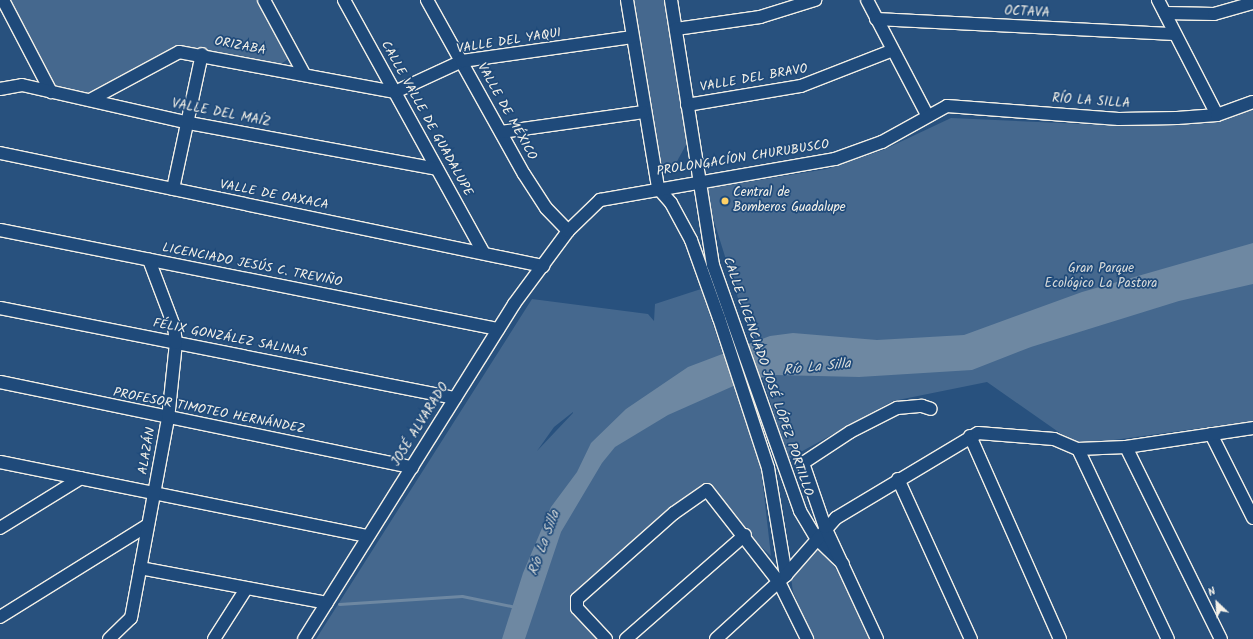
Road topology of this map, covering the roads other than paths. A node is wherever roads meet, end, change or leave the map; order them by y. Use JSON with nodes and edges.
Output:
{"nodes":[{"id":1,"x":264,"y":0,"type":"edge"},
{"id":2,"x":344,"y":0,"type":"edge"},
{"id":3,"x":427,"y":0,"type":"edge"},
{"id":4,"x":627,"y":0,"type":"edge"},
{"id":5,"x":671,"y":0,"type":"edge"},
{"id":6,"x":815,"y":0,"type":"edge"},
{"id":7,"x":867,"y":0,"type":"edge"},
{"id":8,"x":1158,"y":0,"type":"edge"},
{"id":9,"x":3,"y":2,"type":"edge"},
{"id":10,"x":1253,"y":3,"type":"edge"},
{"id":11,"x":1165,"y":13,"type":"junction"},
{"id":12,"x":876,"y":19,"type":"junction"},
{"id":13,"x":676,"y":29,"type":"junction"},
{"id":14,"x":1175,"y":34,"type":"junction"},
{"id":15,"x":632,"y":37,"type":"junction"},
{"id":16,"x":891,"y":51,"type":"junction"},
{"id":17,"x":202,"y":54,"type":"junction"},
{"id":18,"x":462,"y":61,"type":"junction"},
{"id":19,"x":304,"y":74,"type":"junction"},
{"id":20,"x":0,"y":89,"type":"edge"},
{"id":21,"x":52,"y":92,"type":"junction"},
{"id":22,"x":395,"y":92,"type":"junction"},
{"id":23,"x":90,"y":100,"type":"junction"},
{"id":24,"x":1253,"y":102,"type":"edge"},
{"id":25,"x":687,"y":105,"type":"junction"},
{"id":26,"x":644,"y":112,"type":"junction"},
{"id":27,"x":927,"y":115,"type":"junction"},
{"id":28,"x":1217,"y":115,"type":"junction"},
{"id":29,"x":189,"y":122,"type":"junction"},
{"id":30,"x":501,"y":132,"type":"junction"},
{"id":31,"x":0,"y":153,"type":"edge"},
{"id":32,"x":437,"y":169,"type":"junction"},
{"id":33,"x":699,"y":183,"type":"junction"},
{"id":34,"x":658,"y":188,"type":"junction"},
{"id":35,"x":173,"y":189,"type":"junction"},
{"id":36,"x":0,"y":230,"type":"edge"},
{"id":37,"x":568,"y":231,"type":"junction"},
{"id":38,"x":483,"y":252,"type":"junction"},
{"id":39,"x":149,"y":260,"type":"junction"},
{"id":40,"x":543,"y":266,"type":"junction"},
{"id":41,"x":0,"y":308,"type":"edge"},
{"id":42,"x":725,"y":317,"type":"junction"},
{"id":43,"x":498,"y":329,"type":"junction"},
{"id":44,"x":176,"y":343,"type":"junction"},
{"id":45,"x":0,"y":382,"type":"edge"},
{"id":46,"x":455,"y":398,"type":"junction"},
{"id":47,"x":931,"y":409,"type":"dead end"},
{"id":48,"x":168,"y":418,"type":"junction"},
{"id":49,"x":1253,"y":428,"type":"edge"},
{"id":50,"x":1211,"y":434,"type":"junction"},
{"id":51,"x":970,"y":436,"type":"junction"},
{"id":52,"x":1126,"y":447,"type":"junction"},
{"id":53,"x":1078,"y":449,"type":"junction"},
{"id":54,"x":0,"y":462,"type":"edge"},
{"id":55,"x":412,"y":467,"type":"junction"},
{"id":56,"x":81,"y":478,"type":"junction"},
{"id":57,"x":898,"y":479,"type":"junction"},
{"id":58,"x":154,"y":493,"type":"junction"},
{"id":59,"x":1253,"y":518,"type":"edge"},
{"id":60,"x":148,"y":525,"type":"junction"},
{"id":61,"x":825,"y":527,"type":"junction"},
{"id":62,"x":0,"y":528,"type":"edge"},
{"id":63,"x":745,"y":535,"type":"junction"},
{"id":64,"x":368,"y":536,"type":"junction"},
{"id":65,"x":817,"y":539,"type":"junction"},
{"id":66,"x":843,"y":564,"type":"junction"},
{"id":67,"x":140,"y":568,"type":"junction"},
{"id":68,"x":782,"y":578,"type":"junction"},
{"id":69,"x":246,"y":589,"type":"junction"},
{"id":70,"x":327,"y":603,"type":"junction"},
{"id":71,"x":0,"y":617,"type":"edge"},
{"id":72,"x":109,"y":639,"type":"edge"},
{"id":73,"x":214,"y":639,"type":"edge"},
{"id":74,"x":304,"y":639,"type":"edge"},
{"id":75,"x":606,"y":639,"type":"edge"},
{"id":76,"x":626,"y":639,"type":"edge"},
{"id":77,"x":717,"y":639,"type":"edge"},
{"id":78,"x":807,"y":639,"type":"edge"},
{"id":79,"x":877,"y":639,"type":"edge"},
{"id":80,"x":971,"y":639,"type":"edge"},
{"id":81,"x":1060,"y":639,"type":"edge"},
{"id":82,"x":1168,"y":639,"type":"edge"},
{"id":83,"x":1221,"y":639,"type":"edge"}],
"edges":[{"from":1,"to":19,"type":"street"},
{"from":2,"to":22,"type":"street","name":"CALLE VALLE DE GUADALUPE"},
{"from":3,"to":18,"type":"street","name":"VALLE DE MÉXICO"},
{"from":4,"to":15,"type":"street"},
{"from":5,"to":13,"type":"street","name":"CALLE LICENCIADO JOSÉ LÓPEZ PORTILLO"},
{"from":6,"to":13,"type":"street"},
{"from":7,"to":12,"type":"street"},
{"from":8,"to":11,"type":"street"},
{"from":9,"to":21,"type":"street"},
{"from":10,"to":11,"type":"street"},
{"from":11,"to":14,"type":"street"},
{"from":12,"to":14,"type":"street","name":"OCTAVA"},
{"from":12,"to":16,"type":"street"},
{"from":13,"to":25,"type":"street","name":"CALLE LICENCIADO JOSÉ LÓPEZ PORTILLO"},
{"from":14,"to":28,"type":"street"},
{"from":15,"to":18,"type":"street","name":"VALLE DEL YAQUI"},
{"from":15,"to":26,"type":"street"},
{"from":16,"to":25,"type":"street","name":"VALLE DEL BRAVO"},
{"from":16,"to":27,"type":"street"},
{"from":17,"to":19,"type":"street","name":"ORIZABA"},
{"from":17,"to":23,"type":"street","name":"ORIZABA"},
{"from":17,"to":29,"type":"street"},
{"from":18,"to":22,"type":"street","name":"VALLE DEL YAQUI"},
{"from":18,"to":30,"type":"street","name":"VALLE DE MÉXICO"},
{"from":19,"to":22,"type":"street","name":"ORIZABA"},
{"from":20,"to":21,"type":"street","name":"VALLE DEL MAÍZ"},
{"from":21,"to":23,"type":"street","name":"VALLE DEL MAÍZ"},
{"from":22,"to":32,"type":"street","name":"CALLE VALLE DE GUADALUPE"},
{"from":23,"to":29,"type":"street","name":"VALLE DEL MAÍZ"},
{"from":24,"to":28,"type":"street","name":"RÍO LA SILLA"},
{"from":25,"to":33,"type":"street","name":"CALLE LICENCIADO JOSÉ LÓPEZ PORTILLO"},
{"from":26,"to":30,"type":"street"},
{"from":26,"to":34,"type":"street"},
{"from":27,"to":28,"type":"street","name":"RÍO LA SILLA"},
{"from":27,"to":33,"type":"street","name":"PROLONGACÍON CHURUBUSCO"},
{"from":29,"to":32,"type":"street","name":"VALLE DEL MAÍZ"},
{"from":29,"to":35,"type":"street"},
{"from":30,"to":37,"type":"street","name":"VALLE DE MÉXICO"},
{"from":31,"to":35,"type":"street","name":"VALLE DE OAXACA"},
{"from":32,"to":38,"type":"street","name":"CALLE VALLE DE GUADALUPE"},
{"from":33,"to":34,"type":"street","name":"PROLONGACÍON CHURUBUSCO"},
{"from":33,"to":42,"type":"street","name":"CALLE LICENCIADO JOSÉ LÓPEZ PORTILLO"},
{"from":34,"to":37,"type":"street","name":"PROLONGACÍON CHURUBUSCO"},
{"from":34,"to":42,"type":"street","name":"CALLE LICENCIADO JOSÉ LÓPEZ PORTILLO"},
{"from":35,"to":38,"type":"street","name":"VALLE DE OAXACA"},
{"from":36,"to":39,"type":"street","name":"LICENCIADO JESÚS C. TREVIÑO"},
{"from":37,"to":40,"type":"street","name":"JOSÉ ALVARADO"},
{"from":38,"to":40,"type":"street","name":"VALLE DE OAXACA"},
{"from":39,"to":43,"type":"street","name":"LICENCIADO JESÚS C. TREVIÑO"},
{"from":39,"to":44,"type":"street","name":"ALAZÁN"},
{"from":40,"to":43,"type":"street","name":"JOSÉ ALVARADO"},
{"from":41,"to":44,"type":"street","name":"FÉLIX GONZÁLEZ SALINAS"},
{"from":42,"to":65,"type":"street","name":"CALLE LICENCIADO JOSÉ LÓPEZ PORTILLO"},
{"from":42,"to":68,"type":"street","name":"CALLE LICENCIADO JOSÉ LÓPEZ PORTILLO"},
{"from":43,"to":46,"type":"street","name":"JOSÉ ALVARADO"},
{"from":44,"to":46,"type":"street","name":"FÉLIX GONZÁLEZ SALINAS"},
{"from":44,"to":48,"type":"street","name":"ALAZÁN"},
{"from":45,"to":48,"type":"street","name":"PROFESOR TIMOTEO HERNÁNDEZ"},
{"from":46,"to":55,"type":"street","name":"JOSÉ ALVARADO"},
{"from":47,"to":61,"type":"street","name":"CALLE LICENCIADO JOSÉ LÓPEZ PORTILLO"},
{"from":48,"to":55,"type":"street","name":"PROFESOR TIMOTEO HERNÁNDEZ"},
{"from":48,"to":58,"type":"street","name":"ALAZÁN"},
{"from":49,"to":50,"type":"street"},
{"from":50,"to":52,"type":"street"},
{"from":50,"to":59,"type":"street"},
{"from":51,"to":53,"type":"street"},
{"from":51,"to":57,"type":"street"},
{"from":51,"to":81,"type":"street"},
{"from":52,"to":53,"type":"street"},
{"from":52,"to":83,"type":"street"},
{"from":53,"to":82,"type":"street"},
{"from":54,"to":56,"type":"street"},
{"from":55,"to":64,"type":"street","name":"JOSÉ ALVARADO"},
{"from":56,"to":58,"type":"street"},
{"from":56,"to":62,"type":"street"},
{"from":57,"to":61,"type":"street"},
{"from":57,"to":80,"type":"street"},
{"from":58,"to":60,"type":"street","name":"ALAZÁN"},
{"from":58,"to":64,"type":"street"},
{"from":60,"to":67,"type":"street","name":"ALAZÁN"},
{"from":60,"to":71,"type":"street"},
{"from":61,"to":65,"type":"street"},
{"from":61,"to":66,"type":"street","name":"CALLE LICENCIADO JOSÉ LÓPEZ PORTILLO"},
{"from":63,"to":68,"type":"street","name":"CALLE LICENCIADO JOSÉ LÓPEZ PORTILLO"},
{"from":63,"to":75,"type":"street","name":"CALLE LICENCIADO JOSÉ LÓPEZ PORTILLO"},
{"from":63,"to":76,"type":"street"},
{"from":64,"to":70,"type":"street","name":"JOSÉ ALVARADO"},
{"from":65,"to":66,"type":"street","name":"CALLE LICENCIADO JOSÉ LÓPEZ PORTILLO"},
{"from":65,"to":68,"type":"street"},
{"from":66,"to":79,"type":"street","name":"CALLE LICENCIADO JOSÉ LÓPEZ PORTILLO"},
{"from":67,"to":69,"type":"street"},
{"from":67,"to":72,"type":"street","name":"ALAZÁN"},
{"from":68,"to":77,"type":"street"},
{"from":68,"to":78,"type":"street","name":"CALLE LICENCIADO JOSÉ LÓPEZ PORTILLO"},
{"from":69,"to":70,"type":"street"},
{"from":69,"to":73,"type":"street"},
{"from":70,"to":74,"type":"street","name":"JOSÉ ALVARADO"}]}
